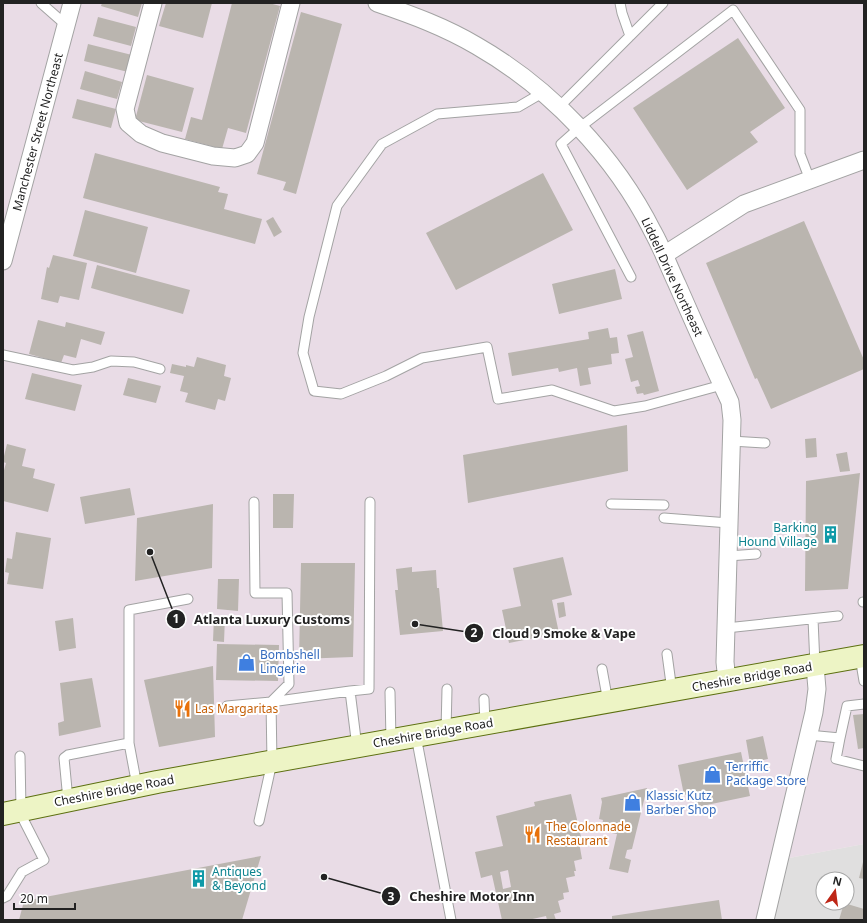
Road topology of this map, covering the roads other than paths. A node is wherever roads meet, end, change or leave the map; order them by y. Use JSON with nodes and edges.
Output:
{"nodes":[{"id":1,"x":41,"y":3,"type":"edge"},
{"id":2,"x":72,"y":3,"type":"edge"},
{"id":3,"x":153,"y":3,"type":"edge"},
{"id":4,"x":291,"y":3,"type":"edge"},
{"id":5,"x":377,"y":3,"type":"edge"},
{"id":6,"x":620,"y":3,"type":"edge"},
{"id":7,"x":663,"y":3,"type":"edge"},
{"id":8,"x":395,"y":6,"type":"edge"},
{"id":9,"x":66,"y":25,"type":"junction"},
{"id":10,"x":630,"y":36,"type":"junction"},
{"id":11,"x":542,"y":93,"type":"junction"},
{"id":12,"x":559,"y":108,"type":"junction"},
{"id":13,"x":579,"y":128,"type":"junction"},
{"id":14,"x":864,"y":160,"type":"edge"},
{"id":15,"x":810,"y":180,"type":"junction"},
{"id":16,"x":664,"y":255,"type":"junction"},
{"id":17,"x":3,"y":261,"type":"edge"},
{"id":18,"x":631,"y":277,"type":"dead end"},
{"id":19,"x":3,"y":355,"type":"edge"},
{"id":20,"x":160,"y":369,"type":"dead end"},
{"id":21,"x":722,"y":385,"type":"junction"},
{"id":22,"x":731,"y":441,"type":"junction"},
{"id":23,"x":765,"y":443,"type":"dead end"},
{"id":24,"x":254,"y":502,"type":"dead end"},
{"id":25,"x":370,"y":502,"type":"dead end"},
{"id":26,"x":611,"y":504,"type":"dead end"},
{"id":27,"x":664,"y":506,"type":"dead end"},
{"id":28,"x":664,"y":518,"type":"dead end"},
{"id":29,"x":729,"y":523,"type":"junction"},
{"id":30,"x":756,"y":554,"type":"dead end"},
{"id":31,"x":728,"y":556,"type":"junction"},
{"id":32,"x":188,"y":599,"type":"dead end"},
{"id":33,"x":838,"y":616,"type":"dead end"},
{"id":34,"x":813,"y":619,"type":"junction"},
{"id":35,"x":726,"y":628,"type":"junction"},
{"id":36,"x":667,"y":654,"type":"dead end"},
{"id":37,"x":862,"y":657,"type":"edge"},
{"id":38,"x":815,"y":666,"type":"junction"},
{"id":39,"x":602,"y":669,"type":"dead end"},
{"id":40,"x":727,"y":681,"type":"junction"},
{"id":41,"x":864,"y":681,"type":"edge"},
{"id":42,"x":447,"y":689,"type":"dead end"},
{"id":43,"x":350,"y":691,"type":"junction"},
{"id":44,"x":672,"y":691,"type":"junction"},
{"id":45,"x":390,"y":692,"type":"dead end"},
{"id":46,"x":484,"y":699,"type":"dead end"},
{"id":47,"x":271,"y":702,"type":"junction"},
{"id":48,"x":608,"y":702,"type":"junction"},
{"id":49,"x":864,"y":704,"type":"edge"},
{"id":50,"x":227,"y":706,"type":"dead end"},
{"id":51,"x":485,"y":724,"type":"junction"},
{"id":52,"x":446,"y":731,"type":"junction"},
{"id":53,"x":808,"y":734,"type":"junction"},
{"id":54,"x":416,"y":736,"type":"junction"},
{"id":55,"x":840,"y":738,"type":"junction"},
{"id":56,"x":392,"y":741,"type":"junction"},
{"id":57,"x":129,"y":743,"type":"junction"},
{"id":58,"x":357,"y":747,"type":"junction"},
{"id":59,"x":20,"y":756,"type":"dead end"},
{"id":60,"x":272,"y":762,"type":"junction"},
{"id":61,"x":864,"y":766,"type":"edge"},
{"id":62,"x":137,"y":786,"type":"junction"},
{"id":63,"x":68,"y":800,"type":"junction"},
{"id":64,"x":14,"y":811,"type":"edge"},
{"id":65,"x":260,"y":822,"type":"dead end"},
{"id":66,"x":3,"y":898,"type":"edge"},
{"id":67,"x":451,"y":920,"type":"edge"},
{"id":68,"x":765,"y":920,"type":"edge"}],
"edges":[{"from":1,"to":9,"type":"lane"},
{"from":2,"to":9,"type":"street","name":"Manchester Street Northeast"},
{"from":3,"to":4,"type":"street"},
{"from":5,"to":8,"type":"street","name":"Liddell Drive Northeast"},
{"from":6,"to":10,"type":"lane"},
{"from":7,"to":10,"type":"lane"},
{"from":8,"to":11,"type":"street","name":"Liddell Drive Northeast"},
{"from":9,"to":17,"type":"street","name":"Manchester Street Northeast"},
{"from":10,"to":12,"type":"lane"},
{"from":11,"to":12,"type":"street","name":"Liddell Drive Northeast"},
{"from":11,"to":21,"type":"lane"},
{"from":12,"to":13,"type":"street","name":"Liddell Drive Northeast"},
{"from":13,"to":15,"type":"lane"},
{"from":13,"to":16,"type":"street","name":"Liddell Drive Northeast"},
{"from":13,"to":18,"type":"lane"},
{"from":14,"to":15,"type":"street"},
{"from":15,"to":16,"type":"street"},
{"from":16,"to":21,"type":"street","name":"Liddell Drive Northeast"},
{"from":19,"to":20,"type":"lane"},
{"from":21,"to":22,"type":"street","name":"Liddell Drive Northeast"},
{"from":22,"to":23,"type":"lane"},
{"from":22,"to":29,"type":"street","name":"Liddell Drive Northeast"},
{"from":24,"to":47,"type":"lane"},
{"from":25,"to":43,"type":"lane"},
{"from":26,"to":27,"type":"lane"},
{"from":28,"to":29,"type":"lane"},
{"from":29,"to":31,"type":"street","name":"Liddell Drive Northeast"},
{"from":30,"to":31,"type":"lane"},
{"from":31,"to":35,"type":"street","name":"Liddell Drive Northeast"},
{"from":32,"to":57,"type":"lane"},
{"from":33,"to":34,"type":"lane"},
{"from":34,"to":35,"type":"lane"},
{"from":34,"to":38,"type":"lane"},
{"from":35,"to":40,"type":"street","name":"Liddell Drive Northeast"},
{"from":36,"to":44,"type":"lane"},
{"from":37,"to":38,"type":"main road","name":"Cheshire Bridge Road"},
{"from":37,"to":41,"type":"lane"},
{"from":38,"to":40,"type":"main road","name":"Cheshire Bridge Road"},
{"from":38,"to":53,"type":"street"},
{"from":39,"to":48,"type":"lane"},
{"from":40,"to":44,"type":"main road","name":"Cheshire Bridge Road"},
{"from":42,"to":52,"type":"lane"},
{"from":43,"to":47,"type":"lane"},
{"from":43,"to":58,"type":"lane"},
{"from":44,"to":48,"type":"main road","name":"Cheshire Bridge Road"},
{"from":45,"to":56,"type":"lane"},
{"from":46,"to":51,"type":"lane"},
{"from":47,"to":50,"type":"lane"},
{"from":47,"to":60,"type":"lane"},
{"from":48,"to":51,"type":"main road","name":"Cheshire Bridge Road"},
{"from":49,"to":55,"type":"lane"},
{"from":51,"to":52,"type":"main road","name":"Cheshire Bridge Road"},
{"from":52,"to":54,"type":"main road","name":"Cheshire Bridge Road"},
{"from":53,"to":55,"type":"lane"},
{"from":53,"to":68,"type":"street"},
{"from":54,"to":56,"type":"main road","name":"Cheshire Bridge Road"},
{"from":54,"to":67,"type":"lane"},
{"from":55,"to":61,"type":"lane"},
{"from":56,"to":58,"type":"main road","name":"Cheshire Bridge Road"},
{"from":57,"to":62,"type":"lane"},
{"from":57,"to":63,"type":"lane"},
{"from":58,"to":60,"type":"main road","name":"Cheshire Bridge Road"},
{"from":59,"to":64,"type":"lane"},
{"from":60,"to":62,"type":"main road","name":"Cheshire Bridge Road"},
{"from":60,"to":65,"type":"lane"},
{"from":62,"to":63,"type":"main road","name":"Cheshire Bridge Road"},
{"from":63,"to":64,"type":"main road","name":"Cheshire Bridge Road"},
{"from":64,"to":66,"type":"lane"}]}
